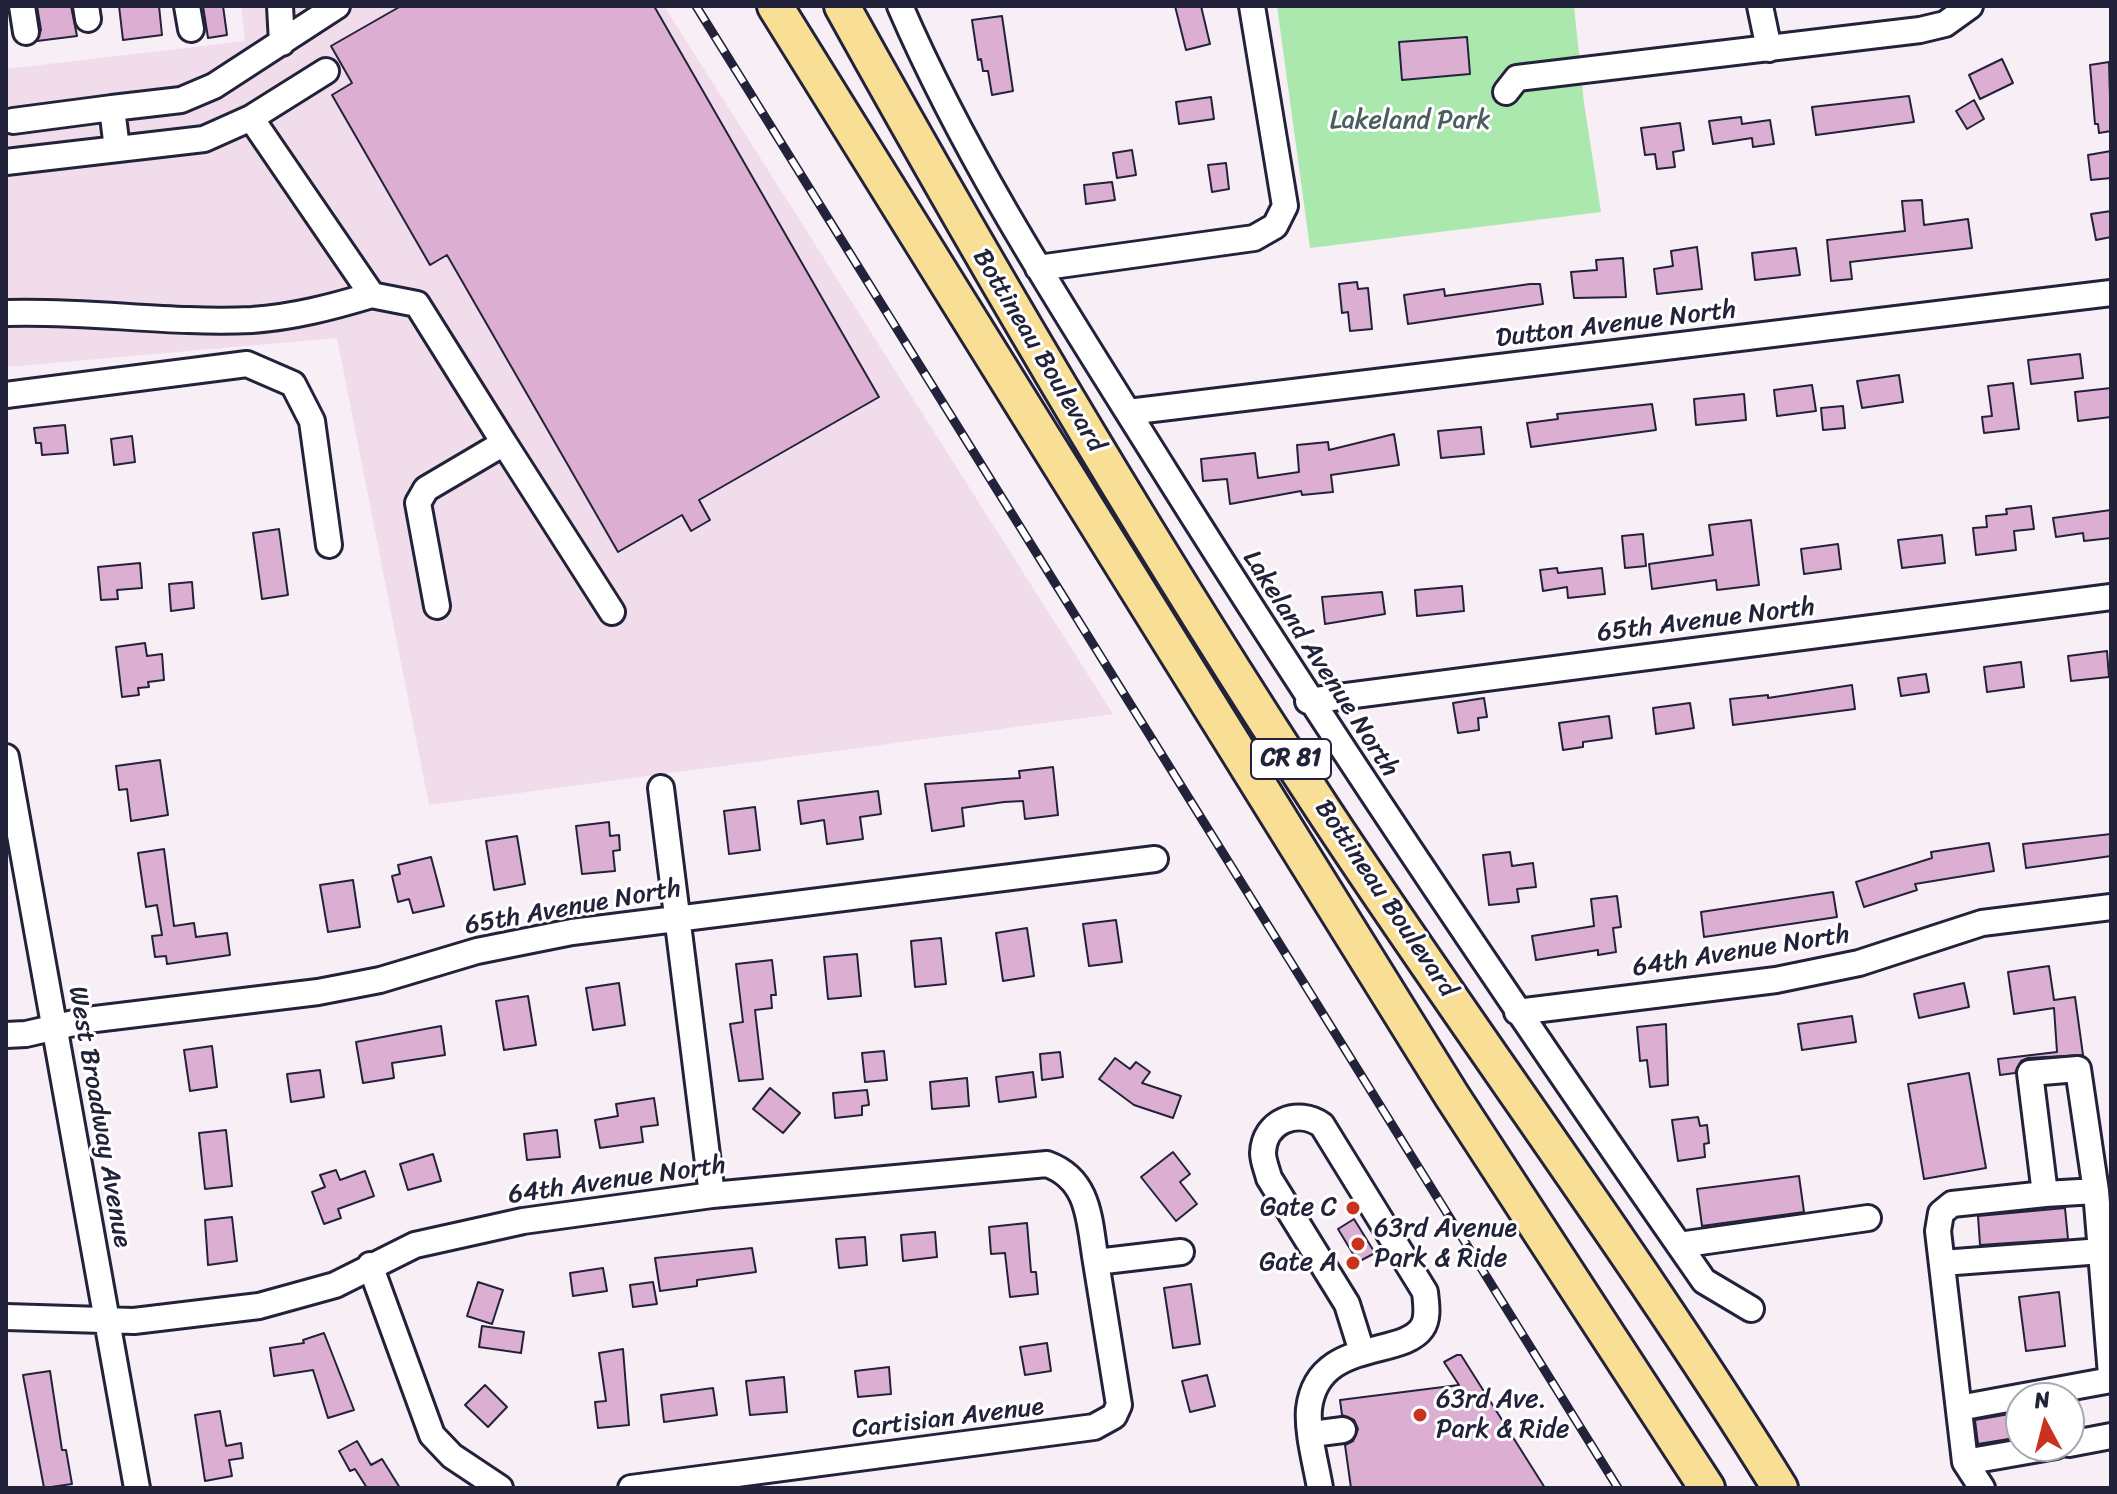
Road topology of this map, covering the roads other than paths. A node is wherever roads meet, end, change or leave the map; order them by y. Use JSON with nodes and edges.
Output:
{"nodes":[{"id":1,"x":22,"y":6,"type":"edge"},
{"id":2,"x":280,"y":6,"type":"edge"},
{"id":3,"x":337,"y":6,"type":"edge"},
{"id":4,"x":775,"y":6,"type":"edge"},
{"id":5,"x":842,"y":6,"type":"edge"},
{"id":6,"x":900,"y":6,"type":"edge"},
{"id":7,"x":1252,"y":6,"type":"edge"},
{"id":8,"x":1760,"y":6,"type":"edge"},
{"id":9,"x":1970,"y":6,"type":"edge"},
{"id":10,"x":26,"y":32,"type":"dead end"},
{"id":11,"x":282,"y":43,"type":"junction"},
{"id":12,"x":1769,"y":49,"type":"junction"},
{"id":13,"x":326,"y":71,"type":"dead end"},
{"id":14,"x":1506,"y":92,"type":"dead end"},
{"id":15,"x":112,"y":108,"type":"junction"},
{"id":16,"x":251,"y":118,"type":"junction"},
{"id":17,"x":13,"y":121,"type":"dead end"},
{"id":18,"x":117,"y":149,"type":"junction"},
{"id":19,"x":6,"y":162,"type":"edge"},
{"id":20,"x":1038,"y":268,"type":"junction"},
{"id":21,"x":2111,"y":293,"type":"edge"},
{"id":22,"x":371,"y":295,"type":"junction"},
{"id":23,"x":6,"y":313,"type":"edge"},
{"id":24,"x":6,"y":395,"type":"edge"},
{"id":25,"x":1128,"y":412,"type":"junction"},
{"id":26,"x":504,"y":443,"type":"junction"},
{"id":27,"x":329,"y":545,"type":"dead end"},
{"id":28,"x":2111,"y":597,"type":"edge"},
{"id":29,"x":437,"y":606,"type":"dead end"},
{"id":30,"x":612,"y":612,"type":"dead end"},
{"id":31,"x":1308,"y":701,"type":"junction"},
{"id":32,"x":6,"y":757,"type":"edge"},
{"id":33,"x":661,"y":788,"type":"dead end"},
{"id":34,"x":1155,"y":859,"type":"dead end"},
{"id":35,"x":2111,"y":907,"type":"edge"},
{"id":36,"x":679,"y":918,"type":"junction"},
{"id":37,"x":1517,"y":1012,"type":"junction"},
{"id":38,"x":55,"y":1027,"type":"junction"},
{"id":39,"x":6,"y":1035,"type":"edge"},
{"id":40,"x":2096,"y":1191,"type":"junction"},
{"id":41,"x":2045,"y":1194,"type":"junction"},
{"id":42,"x":712,"y":1195,"type":"junction"},
{"id":43,"x":1868,"y":1218,"type":"dead end"},
{"id":44,"x":1679,"y":1245,"type":"junction"},
{"id":45,"x":2102,"y":1251,"type":"junction"},
{"id":46,"x":1181,"y":1252,"type":"dead end"},
{"id":47,"x":1096,"y":1262,"type":"junction"},
{"id":48,"x":1942,"y":1263,"type":"junction"},
{"id":49,"x":370,"y":1265,"type":"junction"},
{"id":50,"x":1751,"y":1309,"type":"dead end"},
{"id":51,"x":6,"y":1317,"type":"edge"},
{"id":52,"x":107,"y":1319,"type":"junction"},
{"id":53,"x":1362,"y":1352,"type":"junction"},
{"id":54,"x":2110,"y":1366,"type":"edge"},
{"id":55,"x":1959,"y":1408,"type":"junction"},
{"id":56,"x":1343,"y":1430,"type":"dead end"},
{"id":57,"x":1312,"y":1434,"type":"junction"},
{"id":58,"x":2111,"y":1436,"type":"edge"},
{"id":59,"x":2085,"y":1441,"type":"edge"},
{"id":60,"x":2005,"y":1455,"type":"edge"},
{"id":61,"x":1965,"y":1462,"type":"junction"},
{"id":62,"x":137,"y":1488,"type":"edge"},
{"id":63,"x":500,"y":1488,"type":"edge"},
{"id":64,"x":631,"y":1488,"type":"edge"},
{"id":65,"x":1320,"y":1488,"type":"edge"},
{"id":66,"x":1707,"y":1488,"type":"edge"},
{"id":67,"x":1780,"y":1488,"type":"edge"},
{"id":68,"x":1982,"y":1488,"type":"edge"}],
"edges":[{"from":1,"to":10,"type":"street"},
{"from":2,"to":11,"type":"street"},
{"from":3,"to":11,"type":"street"},
{"from":4,"to":66,"type":"highway","name":"Bottineau Boulevard","number":"CR 81"},
{"from":5,"to":67,"type":"highway","name":"Bottineau Boulevard","number":"CR 81"},
{"from":6,"to":20,"type":"street","name":"Lakeland Avenue North"},
{"from":7,"to":20,"type":"street"},
{"from":8,"to":12,"type":"street"},
{"from":9,"to":12,"type":"street"},
{"from":11,"to":15,"type":"street"},
{"from":12,"to":14,"type":"street"},
{"from":13,"to":16,"type":"street"},
{"from":15,"to":17,"type":"street"},
{"from":15,"to":18,"type":"street"},
{"from":16,"to":18,"type":"street"},
{"from":16,"to":22,"type":"street"},
{"from":18,"to":19,"type":"street"},
{"from":20,"to":25,"type":"street","name":"Lakeland Avenue North"},
{"from":21,"to":25,"type":"street","name":"Dutton Avenue North"},
{"from":22,"to":23,"type":"street"},
{"from":22,"to":26,"type":"street"},
{"from":24,"to":27,"type":"street"},
{"from":25,"to":31,"type":"street","name":"Lakeland Avenue North"},
{"from":26,"to":29,"type":"street"},
{"from":26,"to":30,"type":"street"},
{"from":28,"to":31,"type":"street","name":"65th Avenue North"},
{"from":31,"to":37,"type":"street","name":"Lakeland Avenue North"},
{"from":32,"to":38,"type":"street","name":"West Broadway Avenue"},
{"from":33,"to":36,"type":"street"},
{"from":34,"to":36,"type":"street","name":"65th Avenue North"},
{"from":35,"to":37,"type":"street","name":"64th Avenue North"},
{"from":36,"to":38,"type":"street","name":"65th Avenue North"},
{"from":36,"to":42,"type":"street"},
{"from":37,"to":44,"type":"street","name":"Lakeland Avenue North"},
{"from":38,"to":39,"type":"street","name":"65th Avenue North"},
{"from":38,"to":52,"type":"street","name":"West Broadway Avenue"},
{"from":40,"to":41,"type":"street"},
{"from":40,"to":41,"type":"street"},
{"from":40,"to":45,"type":"street"},
{"from":41,"to":48,"type":"street"},
{"from":42,"to":47,"type":"street","name":"64th Avenue North"},
{"from":42,"to":49,"type":"street","name":"64th Avenue North"},
{"from":43,"to":44,"type":"street"},
{"from":44,"to":50,"type":"street","name":"Lakeland Avenue North"},
{"from":45,"to":48,"type":"street"},
{"from":45,"to":54,"type":"street"},
{"from":46,"to":47,"type":"street"},
{"from":47,"to":64,"type":"street","name":"Cartisian Avenue"},
{"from":48,"to":55,"type":"street"},
{"from":49,"to":52,"type":"street","name":"64th Avenue North"},
{"from":49,"to":63,"type":"street"},
{"from":51,"to":52,"type":"street","name":"64th Avenue North"},
{"from":52,"to":62,"type":"street","name":"West Broadway Avenue"},
{"from":53,"to":53,"type":"street"},
{"from":53,"to":57,"type":"street"},
{"from":54,"to":55,"type":"street"},
{"from":55,"to":61,"type":"street"},
{"from":56,"to":57,"type":"street"},
{"from":57,"to":65,"type":"street"},
{"from":58,"to":59,"type":"street"},
{"from":60,"to":61,"type":"street"},
{"from":61,"to":68,"type":"street"}]}
